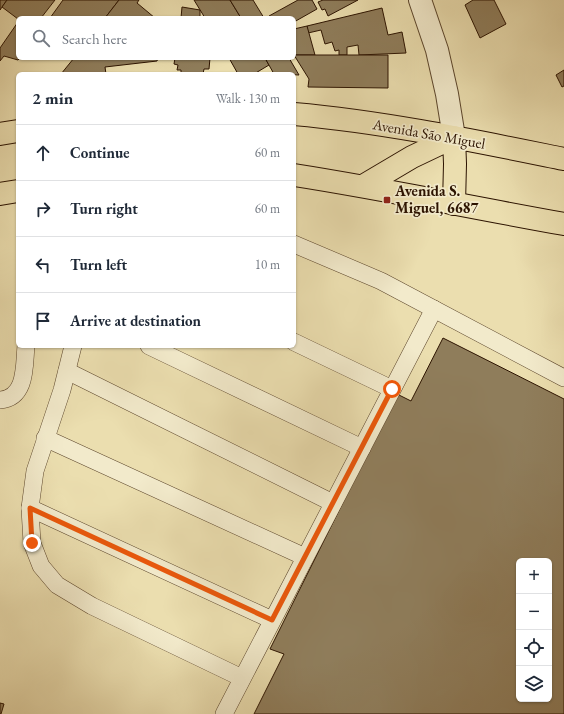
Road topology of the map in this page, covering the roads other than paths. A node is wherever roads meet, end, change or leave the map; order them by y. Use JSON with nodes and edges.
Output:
{"nodes":[{"id":1,"x":420,"y":0,"type":"edge"},
{"id":2,"x":296,"y":114,"type":"edge"},
{"id":3,"x":16,"y":131,"type":"edge"},
{"id":4,"x":0,"y":134,"type":"edge"},
{"id":5,"x":454,"y":137,"type":"junction"},
{"id":6,"x":564,"y":159,"type":"edge"},
{"id":7,"x":296,"y":175,"type":"edge"},
{"id":8,"x":362,"y":186,"type":"junction"},
{"id":9,"x":16,"y":192,"type":"edge"},
{"id":10,"x":0,"y":194,"type":"edge"},
{"id":11,"x":454,"y":204,"type":"junction"},
{"id":12,"x":564,"y":224,"type":"edge"},
{"id":13,"x":296,"y":245,"type":"edge"},
{"id":14,"x":434,"y":309,"type":"junction"},
{"id":15,"x":296,"y":343,"type":"edge"},
{"id":16,"x":26,"y":348,"type":"edge"},
{"id":17,"x":73,"y":348,"type":"edge"},
{"id":18,"x":152,"y":348,"type":"edge"},
{"id":19,"x":67,"y":371,"type":"junction"},
{"id":20,"x":564,"y":378,"type":"edge"},
{"id":21,"x":392,"y":389,"type":"junction"},
{"id":22,"x":0,"y":400,"type":"edge"},
{"id":23,"x":45,"y":438,"type":"junction"},
{"id":24,"x":362,"y":448,"type":"junction"},
{"id":25,"x":333,"y":503,"type":"junction"},
{"id":26,"x":30,"y":508,"type":"junction"},
{"id":27,"x":305,"y":557,"type":"junction"},
{"id":28,"x":272,"y":620,"type":"junction"},
{"id":29,"x":242,"y":678,"type":"junction"},
{"id":30,"x":224,"y":714,"type":"edge"}],
"edges":[{"from":1,"to":5,"type":"street"},
{"from":2,"to":5,"type":"main road","name":"Avenida São Miguel"},
{"from":3,"to":4,"type":"main road"},
{"from":5,"to":6,"type":"main road","name":"Avenida São Miguel"},
{"from":5,"to":8,"type":"main road"},
{"from":5,"to":11,"type":"main road"},
{"from":7,"to":8,"type":"main road"},
{"from":8,"to":11,"type":"main road"},
{"from":9,"to":10,"type":"main road"},
{"from":11,"to":12,"type":"main road"},
{"from":13,"to":14,"type":"lane"},
{"from":14,"to":20,"type":"lane"},
{"from":14,"to":21,"type":"lane"},
{"from":15,"to":21,"type":"lane"},
{"from":16,"to":22,"type":"lane"},
{"from":17,"to":19,"type":"lane"},
{"from":18,"to":24,"type":"lane"},
{"from":19,"to":23,"type":"lane"},
{"from":19,"to":25,"type":"lane"},
{"from":21,"to":24,"type":"lane"},
{"from":23,"to":26,"type":"lane"},
{"from":23,"to":27,"type":"lane"},
{"from":24,"to":25,"type":"lane"},
{"from":25,"to":27,"type":"lane"},
{"from":26,"to":28,"type":"lane"},
{"from":26,"to":29,"type":"lane"},
{"from":27,"to":28,"type":"lane"},
{"from":28,"to":29,"type":"lane"},
{"from":29,"to":30,"type":"lane"}]}
